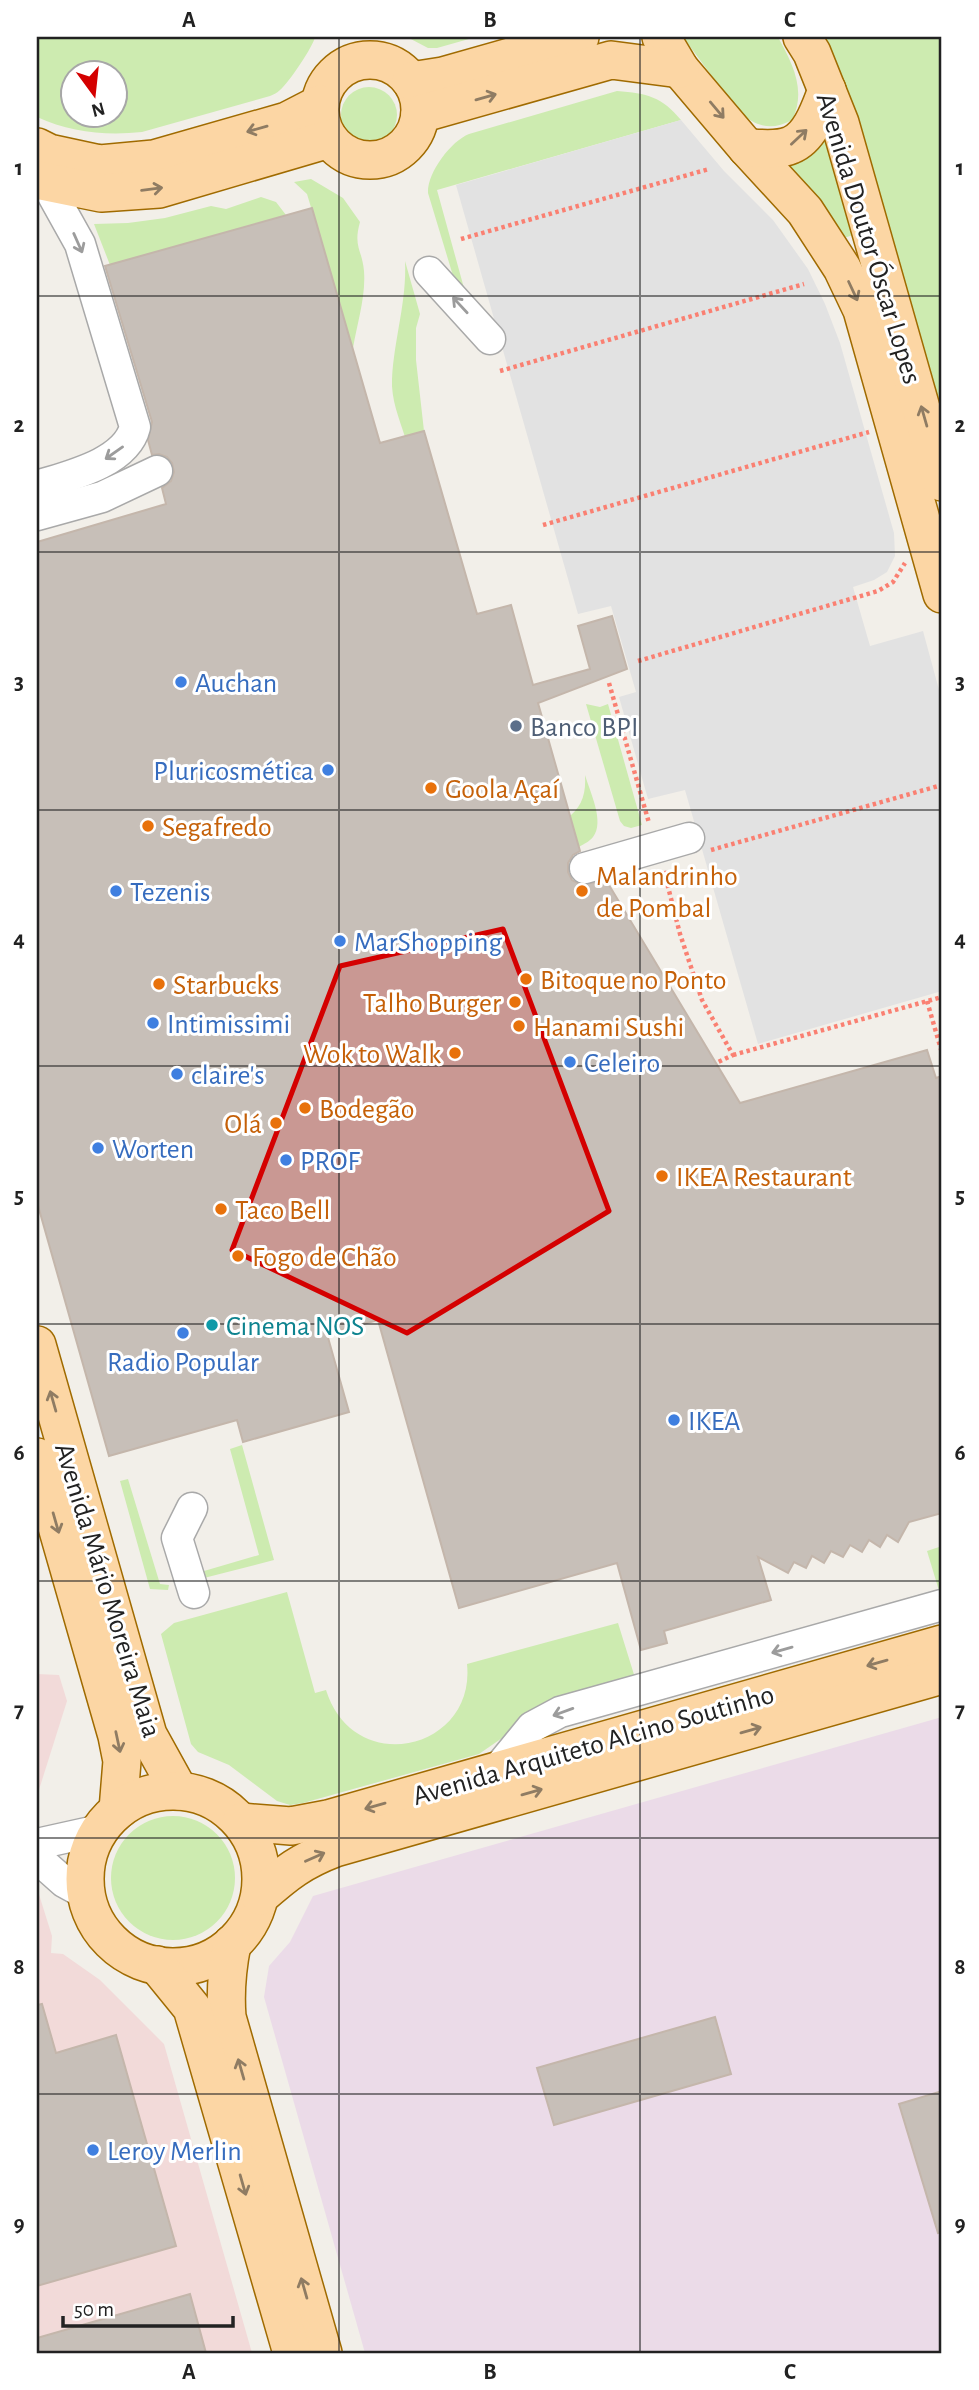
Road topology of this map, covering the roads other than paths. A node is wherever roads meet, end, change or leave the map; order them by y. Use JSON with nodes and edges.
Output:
{"nodes":[{"id":1,"x":580,"y":37,"type":"edge"},
{"id":2,"x":661,"y":37,"type":"edge"},
{"id":3,"x":802,"y":37,"type":"edge"},
{"id":4,"x":680,"y":69,"type":"junction"},
{"id":5,"x":827,"y":90,"type":"junction"},
{"id":6,"x":416,"y":98,"type":"junction"},
{"id":7,"x":320,"y":104,"type":"junction"},
{"id":8,"x":329,"y":139,"type":"junction"},
{"id":9,"x":37,"y":147,"type":"edge"},
{"id":10,"x":747,"y":148,"type":"junction"},
{"id":11,"x":41,"y":181,"type":"edge"},
{"id":12,"x":429,"y":272,"type":"dead end"},
{"id":13,"x":490,"y":339,"type":"dead end"},
{"id":14,"x":157,"y":471,"type":"dead end"},
{"id":15,"x":942,"y":482,"type":"edge"},
{"id":16,"x":37,"y":486,"type":"edge"},
{"id":17,"x":37,"y":515,"type":"edge"},
{"id":18,"x":942,"y":594,"type":"edge"},
{"id":19,"x":698,"y":844,"type":"road end"},
{"id":20,"x":585,"y":868,"type":"dead end"},
{"id":21,"x":37,"y":1345,"type":"edge"},
{"id":22,"x":37,"y":1457,"type":"edge"},
{"id":23,"x":192,"y":1508,"type":"dead end"},
{"id":24,"x":194,"y":1593,"type":"dead end"},
{"id":25,"x":942,"y":1605,"type":"edge"},
{"id":26,"x":942,"y":1644,"type":"edge"},
{"id":27,"x":942,"y":1675,"type":"edge"},
{"id":28,"x":496,"y":1771,"type":"junction"},
{"id":29,"x":179,"y":1791,"type":"junction"},
{"id":30,"x":109,"y":1820,"type":"junction"},
{"id":31,"x":241,"y":1822,"type":"junction"},
{"id":32,"x":37,"y":1844,"type":"edge"},
{"id":33,"x":37,"y":1858,"type":"edge"},
{"id":34,"x":86,"y":1894,"type":"junction"},
{"id":35,"x":260,"y":1896,"type":"junction"},
{"id":36,"x":232,"y":1944,"type":"junction"},
{"id":37,"x":157,"y":1965,"type":"junction"},
{"id":38,"x":292,"y":2353,"type":"edge"},
{"id":39,"x":323,"y":2353,"type":"edge"}],
"edges":[{"from":1,"to":6,"type":"main road"},
{"from":2,"to":4,"type":"main road","name":"Avenida Doutor Óscar Lopes"},
{"from":3,"to":5,"type":"main road","name":"Avenida Doutor Óscar Lopes"},
{"from":6,"to":4,"type":"main road","one_way":true},
{"from":4,"to":10,"type":"main road","name":"Avenida Doutor Óscar Lopes","one_way":true},
{"from":10,"to":5,"type":"main road","one_way":true},
{"from":15,"to":5,"type":"main road","name":"Avenida Doutor Óscar Lopes","one_way":true},
{"from":6,"to":7,"type":"main road"},
{"from":6,"to":8,"type":"main road"},
{"from":7,"to":8,"type":"main road"},
{"from":7,"to":9,"type":"main road","one_way":true},
{"from":11,"to":8,"type":"main road","one_way":true},
{"from":10,"to":18,"type":"main road","name":"Avenida Doutor Óscar Lopes","one_way":true},
{"from":11,"to":16,"type":"street","one_way":true},
{"from":13,"to":12,"type":"street","one_way":true},
{"from":14,"to":17,"type":"street"},
{"from":19,"to":20,"type":"street"},
{"from":29,"to":21,"type":"main road","name":"Avenida Mário Moreira Maia","one_way":true},
{"from":22,"to":30,"type":"main road","name":"Avenida Mário Moreira Maia","one_way":true},
{"from":23,"to":24,"type":"street"},
{"from":25,"to":28,"type":"street","one_way":true},
{"from":26,"to":28,"type":"main road","name":"Avenida Arquiteto Alcino Soutinho","one_way":true},
{"from":35,"to":27,"type":"main road","name":"Avenida Arquiteto Alcino Soutinho","one_way":true},
{"from":28,"to":31,"type":"main road","name":"Avenida Arquiteto Alcino Soutinho","one_way":true},
{"from":29,"to":30,"type":"main road"},
{"from":29,"to":31,"type":"main road"},
{"from":30,"to":32,"type":"street"},
{"from":30,"to":34,"type":"main road"},
{"from":31,"to":35,"type":"main road"},
{"from":33,"to":34,"type":"street"},
{"from":34,"to":37,"type":"main road"},
{"from":35,"to":36,"type":"main road"},
{"from":36,"to":37,"type":"main road"},
{"from":39,"to":36,"type":"main road","one_way":true},
{"from":37,"to":38,"type":"main road","one_way":true}]}
